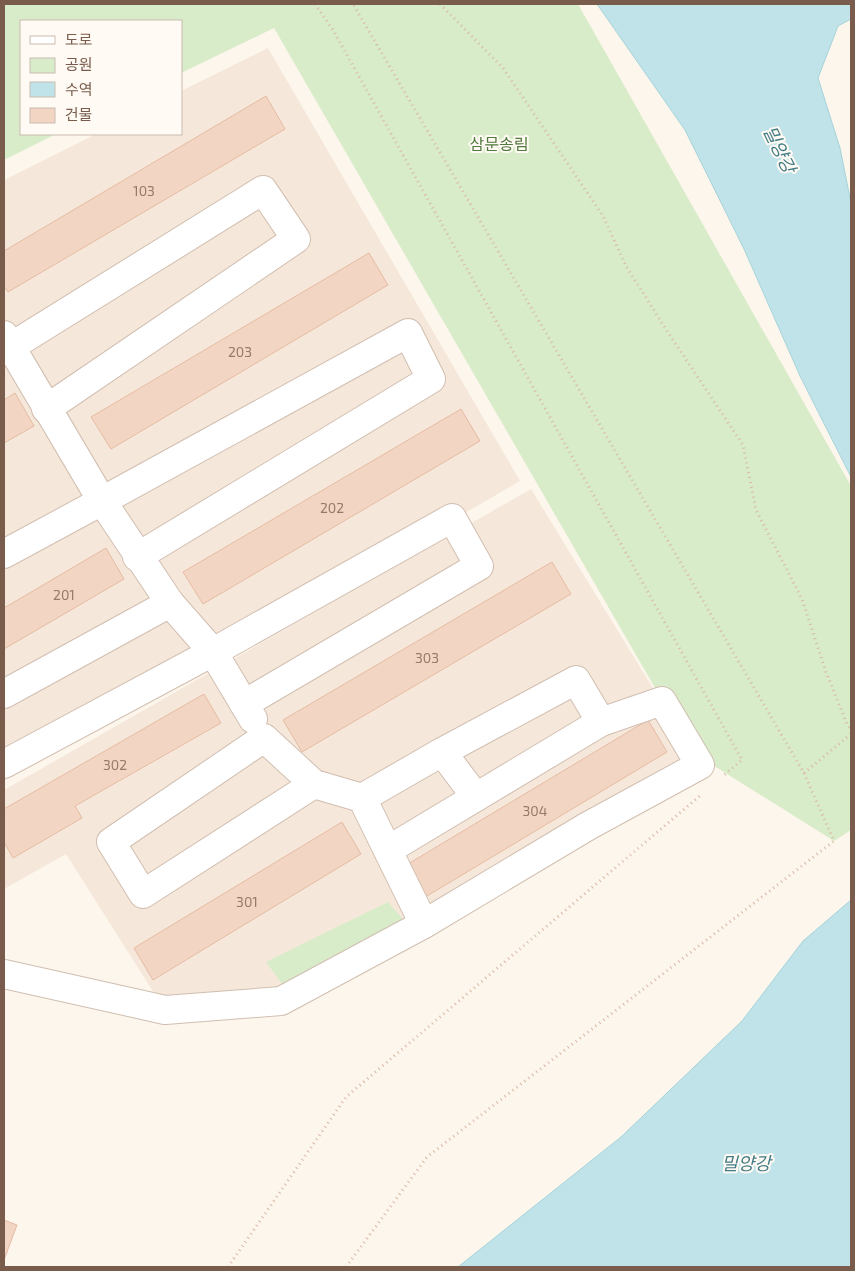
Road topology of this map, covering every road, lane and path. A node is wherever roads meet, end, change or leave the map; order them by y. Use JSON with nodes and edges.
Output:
{"nodes":[{"id":1,"x":316,"y":4,"type":"edge"},
{"id":2,"x":440,"y":4,"type":"edge"},
{"id":3,"x":6,"y":344,"type":"edge"},
{"id":4,"x":46,"y":409,"type":"junction"},
{"id":5,"x":102,"y":501,"type":"junction"},
{"id":6,"x":4,"y":554,"type":"edge"},
{"id":7,"x":137,"y":556,"type":"junction"},
{"id":8,"x":170,"y":603,"type":"junction"},
{"id":9,"x":213,"y":652,"type":"junction"},
{"id":10,"x":4,"y":694,"type":"edge"},
{"id":11,"x":244,"y":704,"type":"junction"},
{"id":12,"x":601,"y":722,"type":"junction"},
{"id":13,"x":851,"y":729,"type":"edge"},
{"id":14,"x":851,"y":734,"type":"edge"},
{"id":15,"x":264,"y":738,"type":"junction"},
{"id":16,"x":442,"y":752,"type":"junction"},
{"id":17,"x":4,"y":764,"type":"edge"},
{"id":18,"x":804,"y":773,"type":"dead end"},
{"id":19,"x":720,"y":779,"type":"dead end"},
{"id":20,"x":314,"y":784,"type":"junction"},
{"id":21,"x":704,"y":792,"type":"dead end"},
{"id":22,"x":476,"y":797,"type":"junction"},
{"id":23,"x":362,"y":798,"type":"junction"},
{"id":24,"x":388,"y":850,"type":"junction"},
{"id":25,"x":424,"y":924,"type":"junction"},
{"id":26,"x":4,"y":974,"type":"edge"},
{"id":27,"x":228,"y":1267,"type":"edge"}],
"edges":[{"from":1,"to":19,"type":"path"},
{"from":2,"to":13,"type":"path"},
{"from":3,"to":4,"type":"lane"},
{"from":3,"to":4,"type":"lane"},
{"from":4,"to":5,"type":"lane"},
{"from":5,"to":6,"type":"lane"},
{"from":5,"to":7,"type":"lane"},
{"from":5,"to":7,"type":"lane"},
{"from":7,"to":8,"type":"lane"},
{"from":8,"to":9,"type":"lane"},
{"from":8,"to":10,"type":"lane"},
{"from":9,"to":11,"type":"lane"},
{"from":9,"to":11,"type":"lane"},
{"from":9,"to":17,"type":"lane"},
{"from":11,"to":15,"type":"lane"},
{"from":12,"to":16,"type":"lane"},
{"from":12,"to":22,"type":"lane"},
{"from":12,"to":25,"type":"lane"},
{"from":14,"to":18,"type":"path"},
{"from":15,"to":20,"type":"lane"},
{"from":15,"to":20,"type":"lane"},
{"from":16,"to":22,"type":"lane"},
{"from":16,"to":23,"type":"lane"},
{"from":20,"to":23,"type":"lane"},
{"from":21,"to":27,"type":"path"},
{"from":22,"to":24,"type":"lane"},
{"from":23,"to":24,"type":"lane"},
{"from":24,"to":25,"type":"lane"},
{"from":25,"to":26,"type":"lane"}]}
